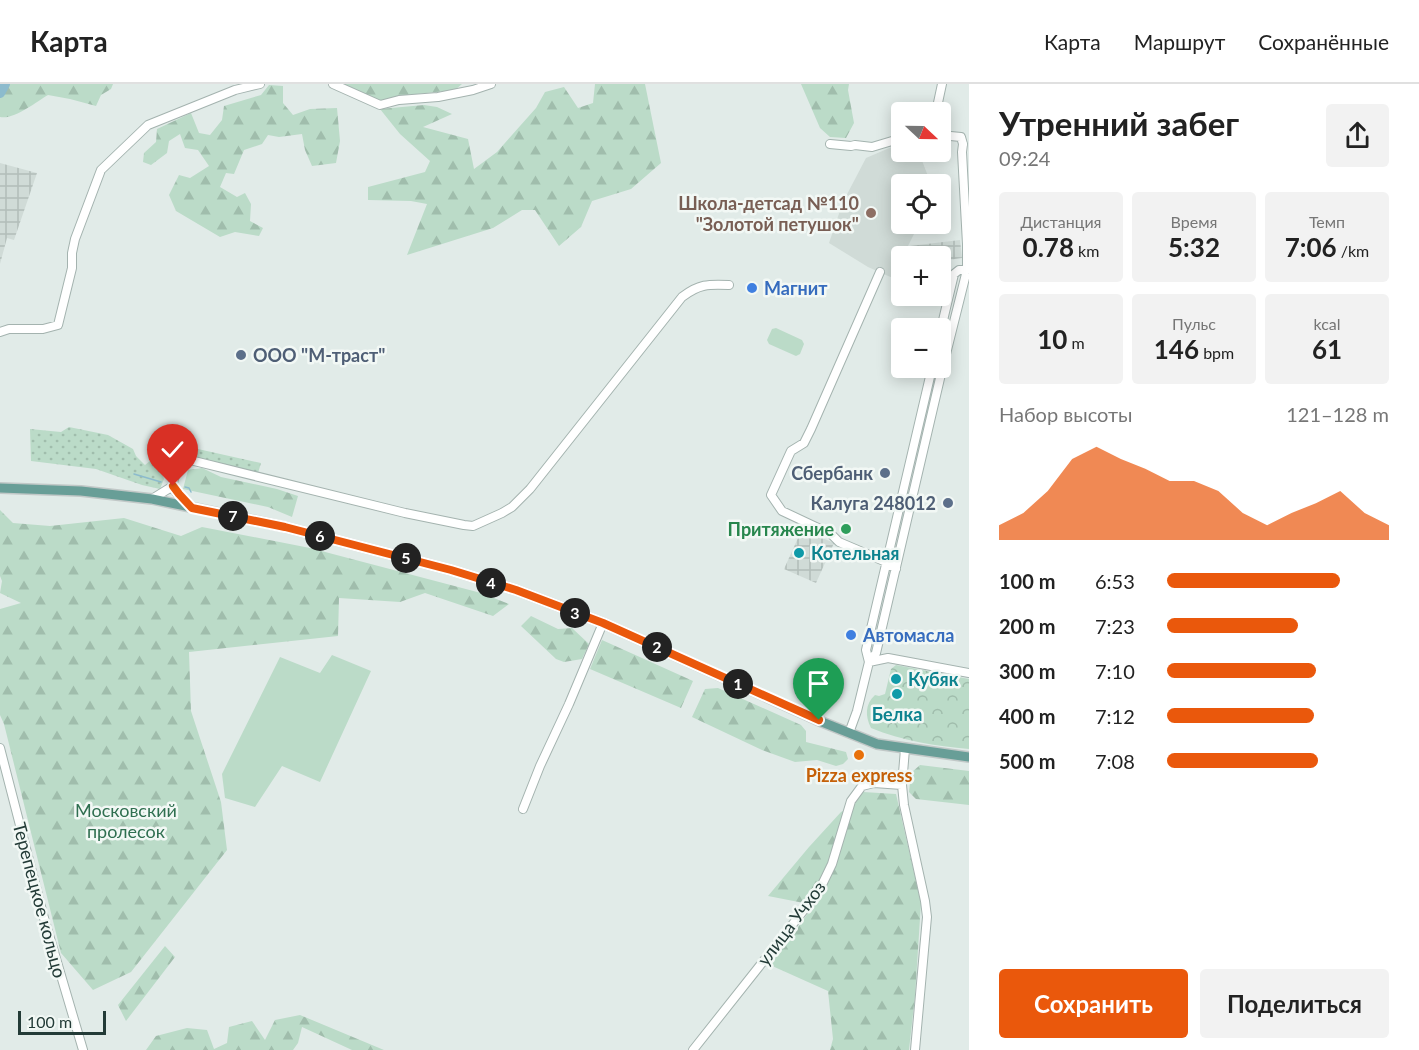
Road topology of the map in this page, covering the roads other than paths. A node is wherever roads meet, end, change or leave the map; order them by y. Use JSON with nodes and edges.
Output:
{"nodes":[{"id":1,"x":260,"y":84,"type":"edge"},
{"id":2,"x":333,"y":84,"type":"edge"},
{"id":3,"x":491,"y":84,"type":"edge"},
{"id":4,"x":942,"y":84,"type":"edge"},
{"id":5,"x":938,"y":102,"type":"edge"},
{"id":6,"x":951,"y":136,"type":"edge"},
{"id":7,"x":891,"y":141,"type":"edge"},
{"id":8,"x":966,"y":143,"type":"edge"},
{"id":9,"x":830,"y":144,"type":"dead end"},
{"id":10,"x":967,"y":270,"type":"junction"},
{"id":11,"x":880,"y":272,"type":"dead end"},
{"id":12,"x":729,"y":285,"type":"dead end"},
{"id":13,"x":944,"y":318,"type":"edge"},
{"id":14,"x":0,"y":332,"type":"edge"},
{"id":15,"x":930,"y":378,"type":"edge"},
{"id":16,"x":173,"y":486,"type":"junction"},
{"id":17,"x":0,"y":488,"type":"edge"},
{"id":18,"x":152,"y":499,"type":"junction"},
{"id":19,"x":192,"y":508,"type":"junction"},
{"id":20,"x":886,"y":562,"type":"junction"},
{"id":21,"x":896,"y":569,"type":"junction"},
{"id":22,"x":603,"y":623,"type":"junction"},
{"id":23,"x":869,"y":662,"type":"junction"},
{"id":24,"x":969,"y":673,"type":"edge"},
{"id":25,"x":849,"y":733,"type":"junction"},
{"id":26,"x":0,"y":748,"type":"edge"},
{"id":27,"x":905,"y":749,"type":"junction"},
{"id":28,"x":969,"y":757,"type":"edge"},
{"id":29,"x":902,"y":785,"type":"junction"},
{"id":30,"x":523,"y":809,"type":"dead end"},
{"id":31,"x":83,"y":1050,"type":"edge"},
{"id":32,"x":693,"y":1050,"type":"edge"},
{"id":33,"x":915,"y":1050,"type":"edge"}],
"edges":[{"from":1,"to":14,"type":"street"},
{"from":2,"to":3,"type":"street"},
{"from":4,"to":5,"type":"street"},
{"from":6,"to":8,"type":"street"},
{"from":7,"to":9,"type":"street"},
{"from":8,"to":10,"type":"street"},
{"from":10,"to":13,"type":"street"},
{"from":10,"to":21,"type":"street"},
{"from":11,"to":20,"type":"street"},
{"from":12,"to":16,"type":"street"},
{"from":15,"to":20,"type":"street"},
{"from":16,"to":18,"type":"street"},
{"from":16,"to":19,"type":"street"},
{"from":17,"to":18,"type":"main road"},
{"from":18,"to":19,"type":"main road"},
{"from":19,"to":22,"type":"main road"},
{"from":20,"to":21,"type":"street"},
{"from":20,"to":23,"type":"street"},
{"from":21,"to":23,"type":"street"},
{"from":22,"to":25,"type":"main road"},
{"from":22,"to":30,"type":"street"},
{"from":23,"to":24,"type":"street"},
{"from":23,"to":25,"type":"street"},
{"from":25,"to":27,"type":"main road"},
{"from":26,"to":31,"type":"street","name":"Терепецкое кольцо"},
{"from":27,"to":28,"type":"main road"},
{"from":27,"to":29,"type":"street"},
{"from":29,"to":32,"type":"street","name":"улица Учхоз"},
{"from":29,"to":33,"type":"street"}]}
